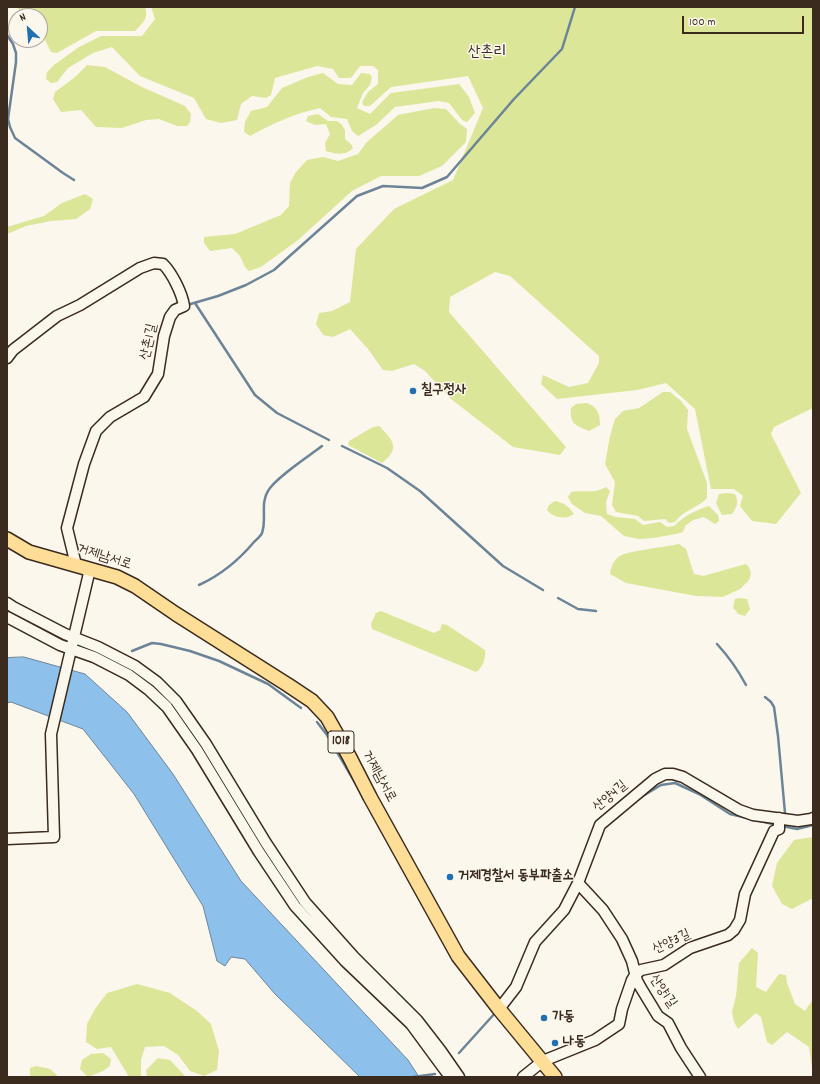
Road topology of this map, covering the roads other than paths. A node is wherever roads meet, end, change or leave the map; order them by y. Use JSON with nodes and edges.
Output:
{"nodes":[{"id":1,"x":7,"y":358,"type":"edge"},
{"id":2,"x":7,"y":539,"type":"edge"},
{"id":3,"x":76,"y":565,"type":"junction"},
{"id":4,"x":90,"y":569,"type":"junction"},
{"id":5,"x":7,"y":603,"type":"edge"},
{"id":6,"x":7,"y":617,"type":"edge"},
{"id":7,"x":74,"y":638,"type":"junction"},
{"id":8,"x":70,"y":654,"type":"junction"},
{"id":9,"x":813,"y":818,"type":"edge"},
{"id":10,"x":779,"y":824,"type":"junction"},
{"id":11,"x":7,"y":839,"type":"edge"},
{"id":12,"x":578,"y":883,"type":"junction"},
{"id":13,"x":635,"y":975,"type":"junction"},
{"id":14,"x":499,"y":1009,"type":"junction"},
{"id":15,"x":543,"y":1061,"type":"junction"},
{"id":16,"x":450,"y":1077,"type":"edge"},
{"id":17,"x":459,"y":1077,"type":"edge"},
{"id":18,"x":523,"y":1077,"type":"edge"},
{"id":19,"x":555,"y":1077,"type":"edge"},
{"id":20,"x":700,"y":1077,"type":"edge"}],
"edges":[{"from":1,"to":3,"type":"street","name":"산촌1길"},
{"from":2,"to":3,"type":"main road","name":"거제남서로","number":"1018"},
{"from":3,"to":4,"type":"main road","name":"거제남서로","number":"1018"},
{"from":4,"to":7,"type":"street"},
{"from":4,"to":14,"type":"main road","name":"거제남서로","number":"1018"},
{"from":5,"to":7,"type":"street"},
{"from":6,"to":8,"type":"street"},
{"from":7,"to":8,"type":"street"},
{"from":7,"to":17,"type":"street"},
{"from":8,"to":11,"type":"street"},
{"from":8,"to":16,"type":"street"},
{"from":9,"to":10,"type":"street","name":"산양4길"},
{"from":10,"to":12,"type":"street","name":"산양4길"},
{"from":10,"to":13,"type":"street","name":"산양3길"},
{"from":12,"to":13,"type":"street","name":"산양1길"},
{"from":12,"to":14,"type":"street","name":"산양4길"},
{"from":13,"to":15,"type":"street"},
{"from":13,"to":20,"type":"street","name":"산양1길"},
{"from":14,"to":15,"type":"main road","name":"거제남서로","number":"1018"},
{"from":15,"to":18,"type":"street"},
{"from":15,"to":19,"type":"main road","name":"거제남서로","number":"1018"}]}
